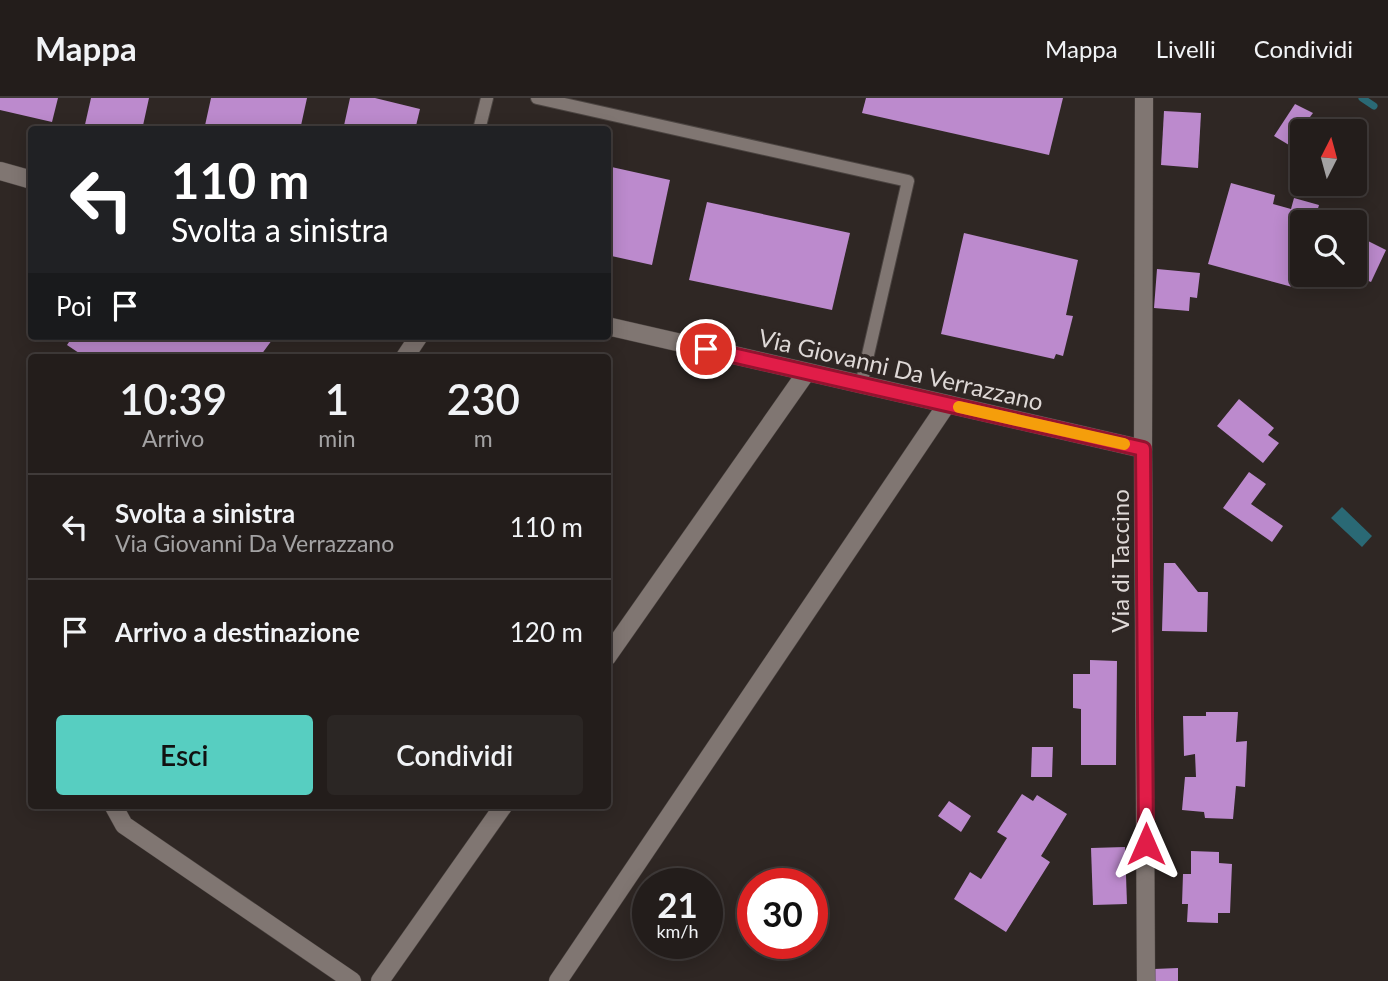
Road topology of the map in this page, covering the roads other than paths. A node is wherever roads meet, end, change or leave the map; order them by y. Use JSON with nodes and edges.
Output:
{"nodes":[{"id":1,"x":486,"y":98,"type":"edge"},
{"id":2,"x":537,"y":98,"type":"edge"},
{"id":3,"x":1144,"y":98,"type":"edge"},
{"id":4,"x":480,"y":126,"type":"edge"},
{"id":5,"x":0,"y":171,"type":"edge"},
{"id":6,"x":28,"y":179,"type":"edge"},
{"id":7,"x":611,"y":327,"type":"edge"},
{"id":8,"x":806,"y":373,"type":"junction"},
{"id":9,"x":861,"y":385,"type":"junction"},
{"id":10,"x":947,"y":404,"type":"junction"},
{"id":11,"x":1143,"y":449,"type":"junction"},
{"id":12,"x":611,"y":651,"type":"edge"},
{"id":13,"x":115,"y":809,"type":"edge"},
{"id":14,"x":500,"y":809,"type":"edge"},
{"id":15,"x":352,"y":981,"type":"edge"},
{"id":16,"x":380,"y":981,"type":"edge"},
{"id":17,"x":558,"y":981,"type":"edge"},
{"id":18,"x":1146,"y":981,"type":"edge"}],
"edges":[{"from":1,"to":4,"type":"lane"},
{"from":2,"to":9,"type":"lane"},
{"from":3,"to":11,"type":"street","name":"Via di Taccino"},
{"from":5,"to":6,"type":"street"},
{"from":7,"to":8,"type":"street","name":"Via Giovanni Da Verrazzano"},
{"from":8,"to":9,"type":"street","name":"Via Giovanni Da Verrazzano"},
{"from":8,"to":12,"type":"street"},
{"from":9,"to":10,"type":"street","name":"Via Giovanni Da Verrazzano"},
{"from":10,"to":11,"type":"street","name":"Via Giovanni Da Verrazzano"},
{"from":10,"to":17,"type":"street"},
{"from":11,"to":18,"type":"street","name":"Via di Taccino"},
{"from":13,"to":15,"type":"street"},
{"from":14,"to":16,"type":"street"}]}
